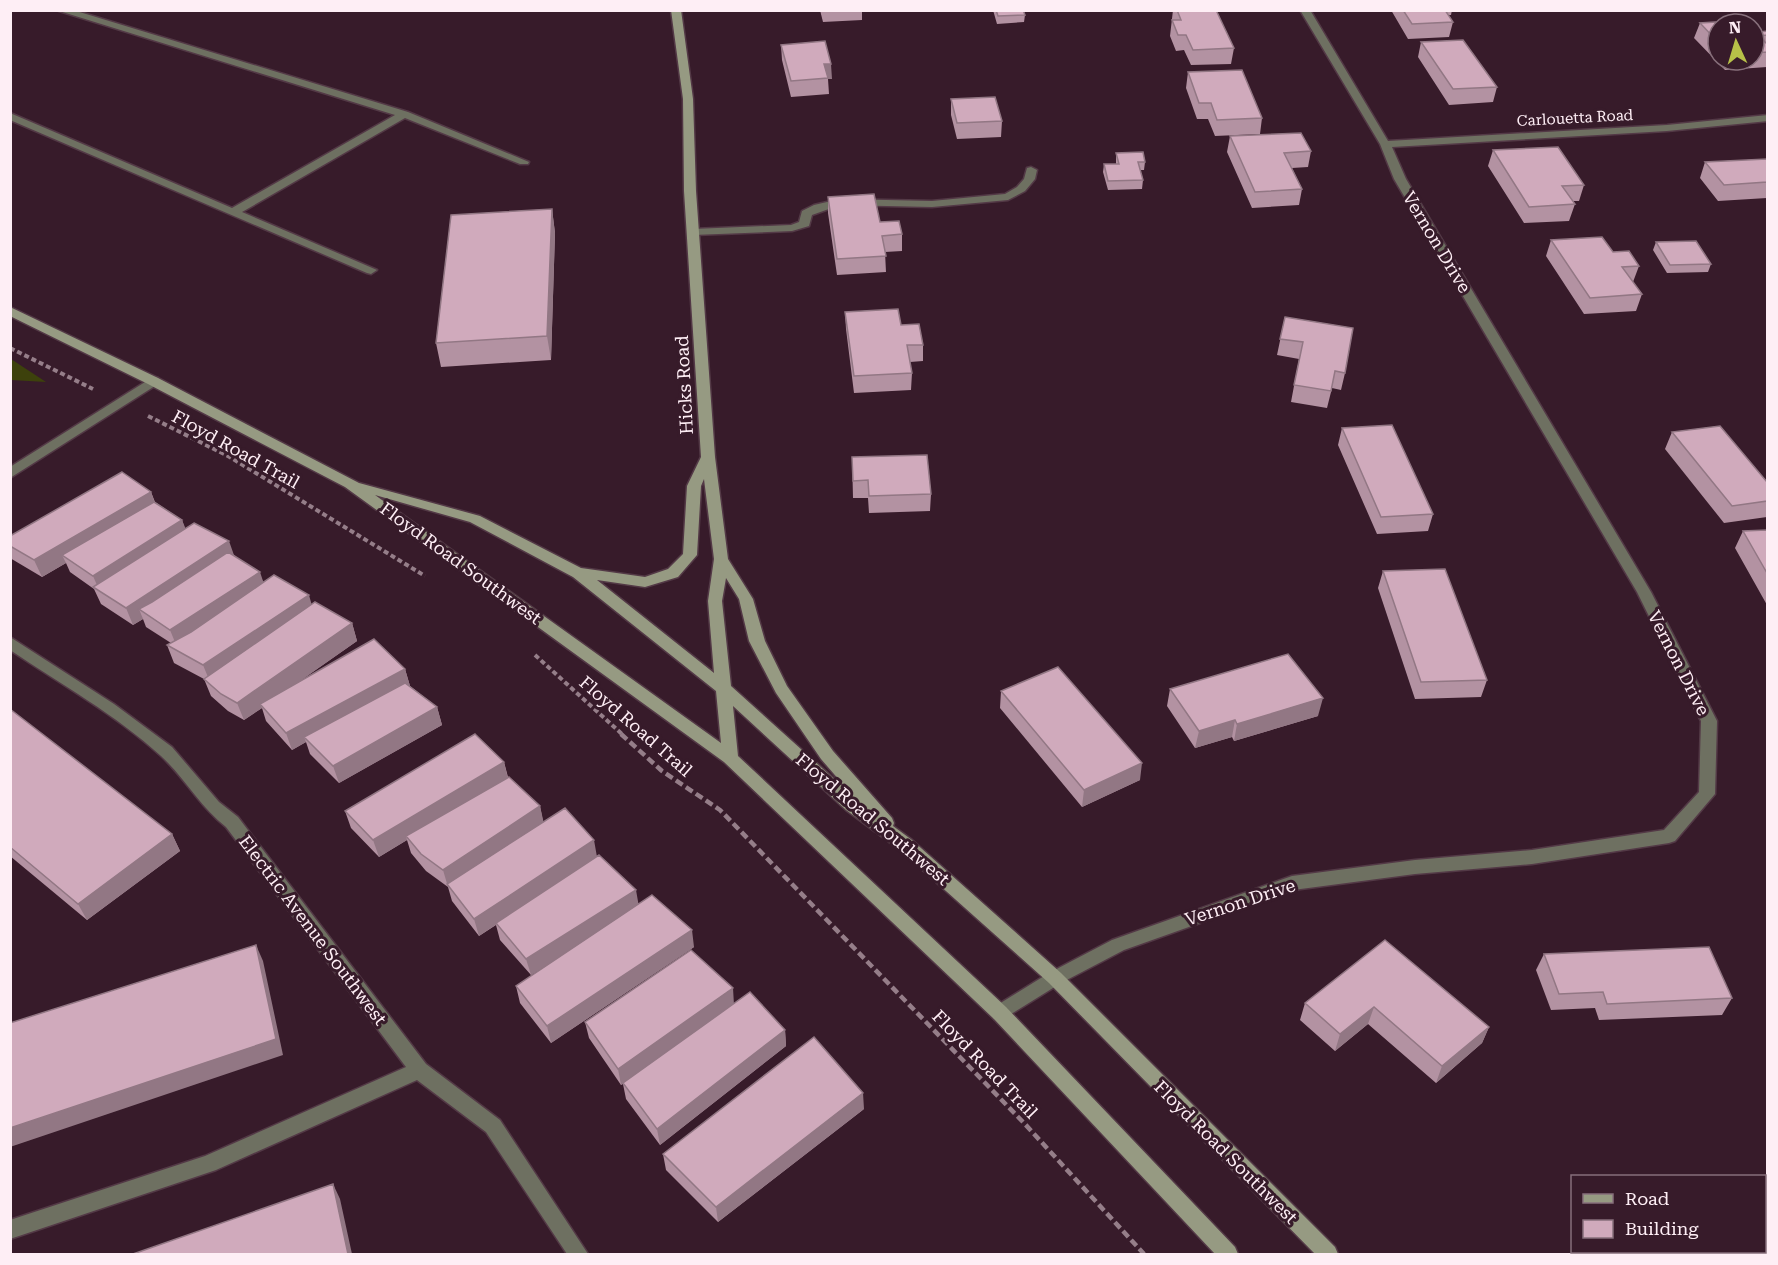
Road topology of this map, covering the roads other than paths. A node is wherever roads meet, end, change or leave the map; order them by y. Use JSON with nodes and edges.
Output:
{"nodes":[{"id":1,"x":61,"y":10,"type":"edge"},
{"id":2,"x":676,"y":10,"type":"edge"},
{"id":3,"x":1305,"y":10,"type":"edge"},
{"id":4,"x":404,"y":114,"type":"junction"},
{"id":5,"x":10,"y":116,"type":"edge"},
{"id":6,"x":1767,"y":118,"type":"edge"},
{"id":7,"x":1385,"y":144,"type":"junction"},
{"id":8,"x":524,"y":162,"type":"dead end"},
{"id":9,"x":1030,"y":170,"type":"dead end"},
{"id":10,"x":233,"y":212,"type":"junction"},
{"id":11,"x":693,"y":232,"type":"junction"},
{"id":12,"x":371,"y":270,"type":"dead end"},
{"id":13,"x":10,"y":311,"type":"edge"},
{"id":14,"x":153,"y":381,"type":"junction"},
{"id":15,"x":708,"y":457,"type":"junction"},
{"id":16,"x":10,"y":474,"type":"edge"},
{"id":17,"x":350,"y":484,"type":"junction"},
{"id":18,"x":721,"y":559,"type":"junction"},
{"id":19,"x":578,"y":573,"type":"junction"},
{"id":20,"x":10,"y":642,"type":"edge"},
{"id":21,"x":724,"y":689,"type":"junction"},
{"id":22,"x":730,"y":758,"type":"junction"},
{"id":23,"x":906,"y":845,"type":"junction"},
{"id":24,"x":1054,"y":978,"type":"junction"},
{"id":25,"x":1000,"y":1013,"type":"junction"},
{"id":26,"x":419,"y":1070,"type":"junction"},
{"id":27,"x":10,"y":1230,"type":"edge"},
{"id":28,"x":578,"y":1254,"type":"edge"},
{"id":29,"x":1228,"y":1254,"type":"edge"},
{"id":30,"x":1328,"y":1254,"type":"edge"}],
"edges":[{"from":1,"to":4,"type":"street"},
{"from":2,"to":11,"type":"main road","name":"Hicks Road"},
{"from":3,"to":7,"type":"street","name":"Vernon Drive"},
{"from":4,"to":8,"type":"street"},
{"from":4,"to":10,"type":"street"},
{"from":5,"to":10,"type":"street"},
{"from":6,"to":7,"type":"street","name":"Carlouetta Road"},
{"from":7,"to":24,"type":"street","name":"Vernon Drive"},
{"from":9,"to":11,"type":"street"},
{"from":10,"to":12,"type":"street"},
{"from":11,"to":15,"type":"main road","name":"Hicks Road"},
{"from":13,"to":14,"type":"main road","name":"Floyd Road Southwest"},
{"from":14,"to":16,"type":"street"},
{"from":14,"to":17,"type":"main road","name":"Floyd Road Southwest"},
{"from":15,"to":18,"type":"main road","name":"Hicks Road"},
{"from":15,"to":19,"type":"main road"},
{"from":17,"to":19,"type":"main road","name":"Floyd Road Southwest"},
{"from":17,"to":22,"type":"main road","name":"Floyd Road Southwest"},
{"from":18,"to":21,"type":"main road","name":"Hicks Road"},
{"from":18,"to":23,"type":"main road"},
{"from":19,"to":21,"type":"main road","name":"Floyd Road Southwest"},
{"from":20,"to":26,"type":"street","name":"Electric Avenue Southwest"},
{"from":21,"to":22,"type":"main road","name":"Hicks Road"},
{"from":21,"to":23,"type":"main road","name":"Floyd Road Southwest"},
{"from":22,"to":25,"type":"main road","name":"Floyd Road Southwest"},
{"from":23,"to":24,"type":"main road","name":"Floyd Road Southwest"},
{"from":24,"to":25,"type":"street","name":"Vernon Drive"},
{"from":24,"to":30,"type":"main road","name":"Floyd Road Southwest"},
{"from":25,"to":29,"type":"main road","name":"Floyd Road Southwest"},
{"from":26,"to":27,"type":"street"},
{"from":26,"to":28,"type":"street","name":"Electric Avenue Southwest"}]}
